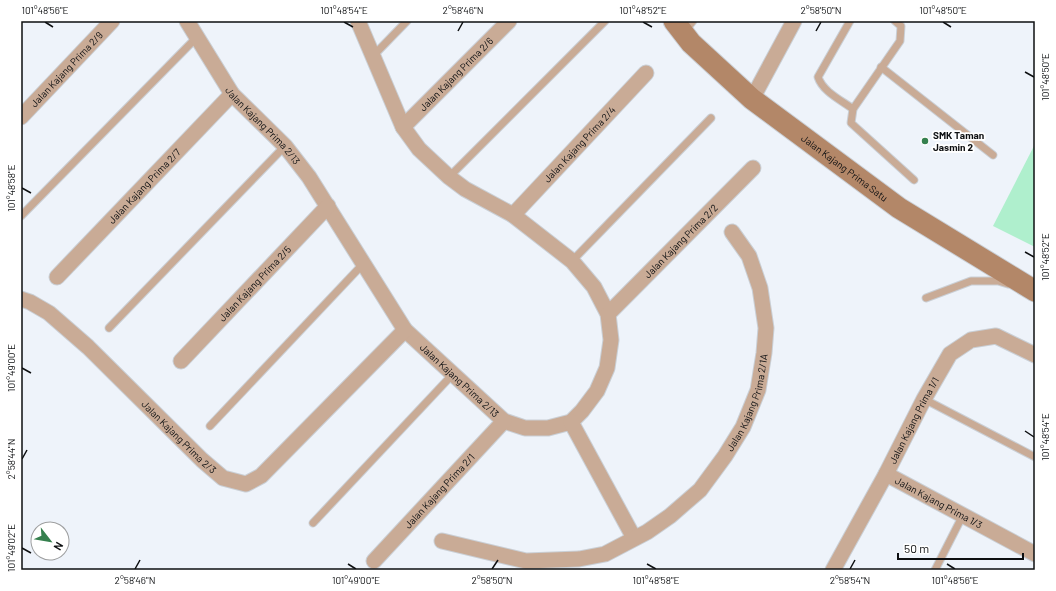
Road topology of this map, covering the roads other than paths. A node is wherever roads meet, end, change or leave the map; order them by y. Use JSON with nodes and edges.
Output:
{"nodes":[{"id":1,"x":112,"y":21,"type":"edge"},
{"id":2,"x":186,"y":21,"type":"edge"},
{"id":3,"x":358,"y":21,"type":"edge"},
{"id":4,"x":407,"y":21,"type":"edge"},
{"id":5,"x":509,"y":21,"type":"edge"},
{"id":6,"x":605,"y":21,"type":"edge"},
{"id":7,"x":794,"y":21,"type":"edge"},
{"id":8,"x":850,"y":21,"type":"edge"},
{"id":9,"x":895,"y":21,"type":"edge"},
{"id":10,"x":683,"y":25,"type":"edge"},
{"id":11,"x":196,"y":38,"type":"junction"},
{"id":12,"x":373,"y":56,"type":"junction"},
{"id":13,"x":881,"y":67,"type":"junction"},
{"id":14,"x":646,"y":73,"type":"dead end"},
{"id":15,"x":232,"y":94,"type":"junction"},
{"id":16,"x":752,"y":99,"type":"junction"},
{"id":17,"x":853,"y":109,"type":"junction"},
{"id":18,"x":21,"y":117,"type":"edge"},
{"id":19,"x":711,"y":118,"type":"dead end"},
{"id":20,"x":403,"y":127,"type":"junction"},
{"id":21,"x":285,"y":146,"type":"junction"},
{"id":22,"x":993,"y":155,"type":"dead end"},
{"id":23,"x":753,"y":168,"type":"dead end"},
{"id":24,"x":449,"y":177,"type":"junction"},
{"id":25,"x":914,"y":180,"type":"dead end"},
{"id":26,"x":328,"y":206,"type":"junction"},
{"id":27,"x":513,"y":214,"type":"junction"},
{"id":28,"x":21,"y":216,"type":"edge"},
{"id":29,"x":732,"y":232,"type":"dead end"},
{"id":30,"x":572,"y":261,"type":"junction"},
{"id":31,"x":363,"y":264,"type":"junction"},
{"id":32,"x":57,"y":278,"type":"dead end"},
{"id":33,"x":1035,"y":291,"type":"edge"},
{"id":34,"x":926,"y":298,"type":"dead end"},
{"id":35,"x":21,"y":299,"type":"edge"},
{"id":36,"x":608,"y":314,"type":"junction"},
{"id":37,"x":109,"y":328,"type":"dead end"},
{"id":38,"x":406,"y":330,"type":"junction"},
{"id":39,"x":1035,"y":355,"type":"edge"},
{"id":40,"x":181,"y":360,"type":"dead end"},
{"id":41,"x":453,"y":374,"type":"junction"},
{"id":42,"x":924,"y":399,"type":"junction"},
{"id":43,"x":504,"y":421,"type":"junction"},
{"id":44,"x":571,"y":422,"type":"junction"},
{"id":45,"x":210,"y":426,"type":"dead end"},
{"id":46,"x":1035,"y":458,"type":"edge"},
{"id":47,"x":886,"y":474,"type":"junction"},
{"id":48,"x":963,"y":515,"type":"junction"},
{"id":49,"x":313,"y":523,"type":"dead end"},
{"id":50,"x":634,"y":538,"type":"junction"},
{"id":51,"x":442,"y":541,"type":"dead end"},
{"id":52,"x":1035,"y":554,"type":"edge"},
{"id":53,"x":374,"y":561,"type":"dead end"},
{"id":54,"x":833,"y":570,"type":"edge"},
{"id":55,"x":935,"y":570,"type":"edge"}],
"edges":[{"from":1,"to":18,"type":"street","name":"Jalan Kajang Prima 2/9"},
{"from":2,"to":11,"type":"street","name":"Jalan Kajang Prima 2/13"},
{"from":3,"to":12,"type":"street"},
{"from":4,"to":12,"type":"lane"},
{"from":5,"to":20,"type":"street","name":"Jalan Kajang Prima 2/6"},
{"from":6,"to":24,"type":"lane"},
{"from":7,"to":16,"type":"street"},
{"from":8,"to":17,"type":"lane"},
{"from":9,"to":13,"type":"lane"},
{"from":10,"to":16,"type":"street","name":"Jalan Kajang Prima Satu"},
{"from":11,"to":15,"type":"street","name":"Jalan Kajang Prima 2/13"},
{"from":11,"to":28,"type":"lane"},
{"from":12,"to":20,"type":"street"},
{"from":13,"to":17,"type":"lane"},
{"from":13,"to":22,"type":"lane"},
{"from":14,"to":27,"type":"street","name":"Jalan Kajang Prima 2/4"},
{"from":15,"to":21,"type":"street","name":"Jalan Kajang Prima 2/13"},
{"from":15,"to":32,"type":"street","name":"Jalan Kajang Prima 2/7"},
{"from":16,"to":33,"type":"street","name":"Jalan Kajang Prima Satu"},
{"from":17,"to":25,"type":"lane"},
{"from":19,"to":30,"type":"lane"},
{"from":20,"to":24,"type":"street"},
{"from":21,"to":26,"type":"street","name":"Jalan Kajang Prima 2/13"},
{"from":21,"to":37,"type":"lane"},
{"from":23,"to":36,"type":"street","name":"Jalan Kajang Prima 2/2"},
{"from":24,"to":27,"type":"street"},
{"from":26,"to":31,"type":"street","name":"Jalan Kajang Prima 2/13"},
{"from":26,"to":40,"type":"street","name":"Jalan Kajang Prima 2/5"},
{"from":27,"to":30,"type":"street"},
{"from":29,"to":50,"type":"street","name":"Jalan Kajang Prima 2/1A"},
{"from":30,"to":36,"type":"street"},
{"from":31,"to":38,"type":"street","name":"Jalan Kajang Prima 2/13"},
{"from":31,"to":45,"type":"lane"},
{"from":33,"to":34,"type":"lane"},
{"from":35,"to":38,"type":"street","name":"Jalan Kajang Prima 2/3"},
{"from":36,"to":44,"type":"street"},
{"from":38,"to":41,"type":"street","name":"Jalan Kajang Prima 2/13"},
{"from":39,"to":42,"type":"street","name":"Jalan Kajang Prima 1/1"},
{"from":41,"to":43,"type":"street","name":"Jalan Kajang Prima 2/13"},
{"from":41,"to":49,"type":"lane"},
{"from":42,"to":46,"type":"lane"},
{"from":42,"to":47,"type":"street","name":"Jalan Kajang Prima 1/1"},
{"from":43,"to":44,"type":"street","name":"Jalan Kajang Prima 2/13"},
{"from":43,"to":53,"type":"street","name":"Jalan Kajang Prima 2/1"},
{"from":44,"to":50,"type":"street"},
{"from":47,"to":48,"type":"street","name":"Jalan Kajang Prima 1/3"},
{"from":47,"to":54,"type":"street","name":"Jalan Kajang Prima 1/1"},
{"from":48,"to":52,"type":"street","name":"Jalan Kajang Prima 1/3"},
{"from":48,"to":55,"type":"lane"},
{"from":50,"to":51,"type":"street","name":"Jalan Kajang Prima 2/1A"}]}
